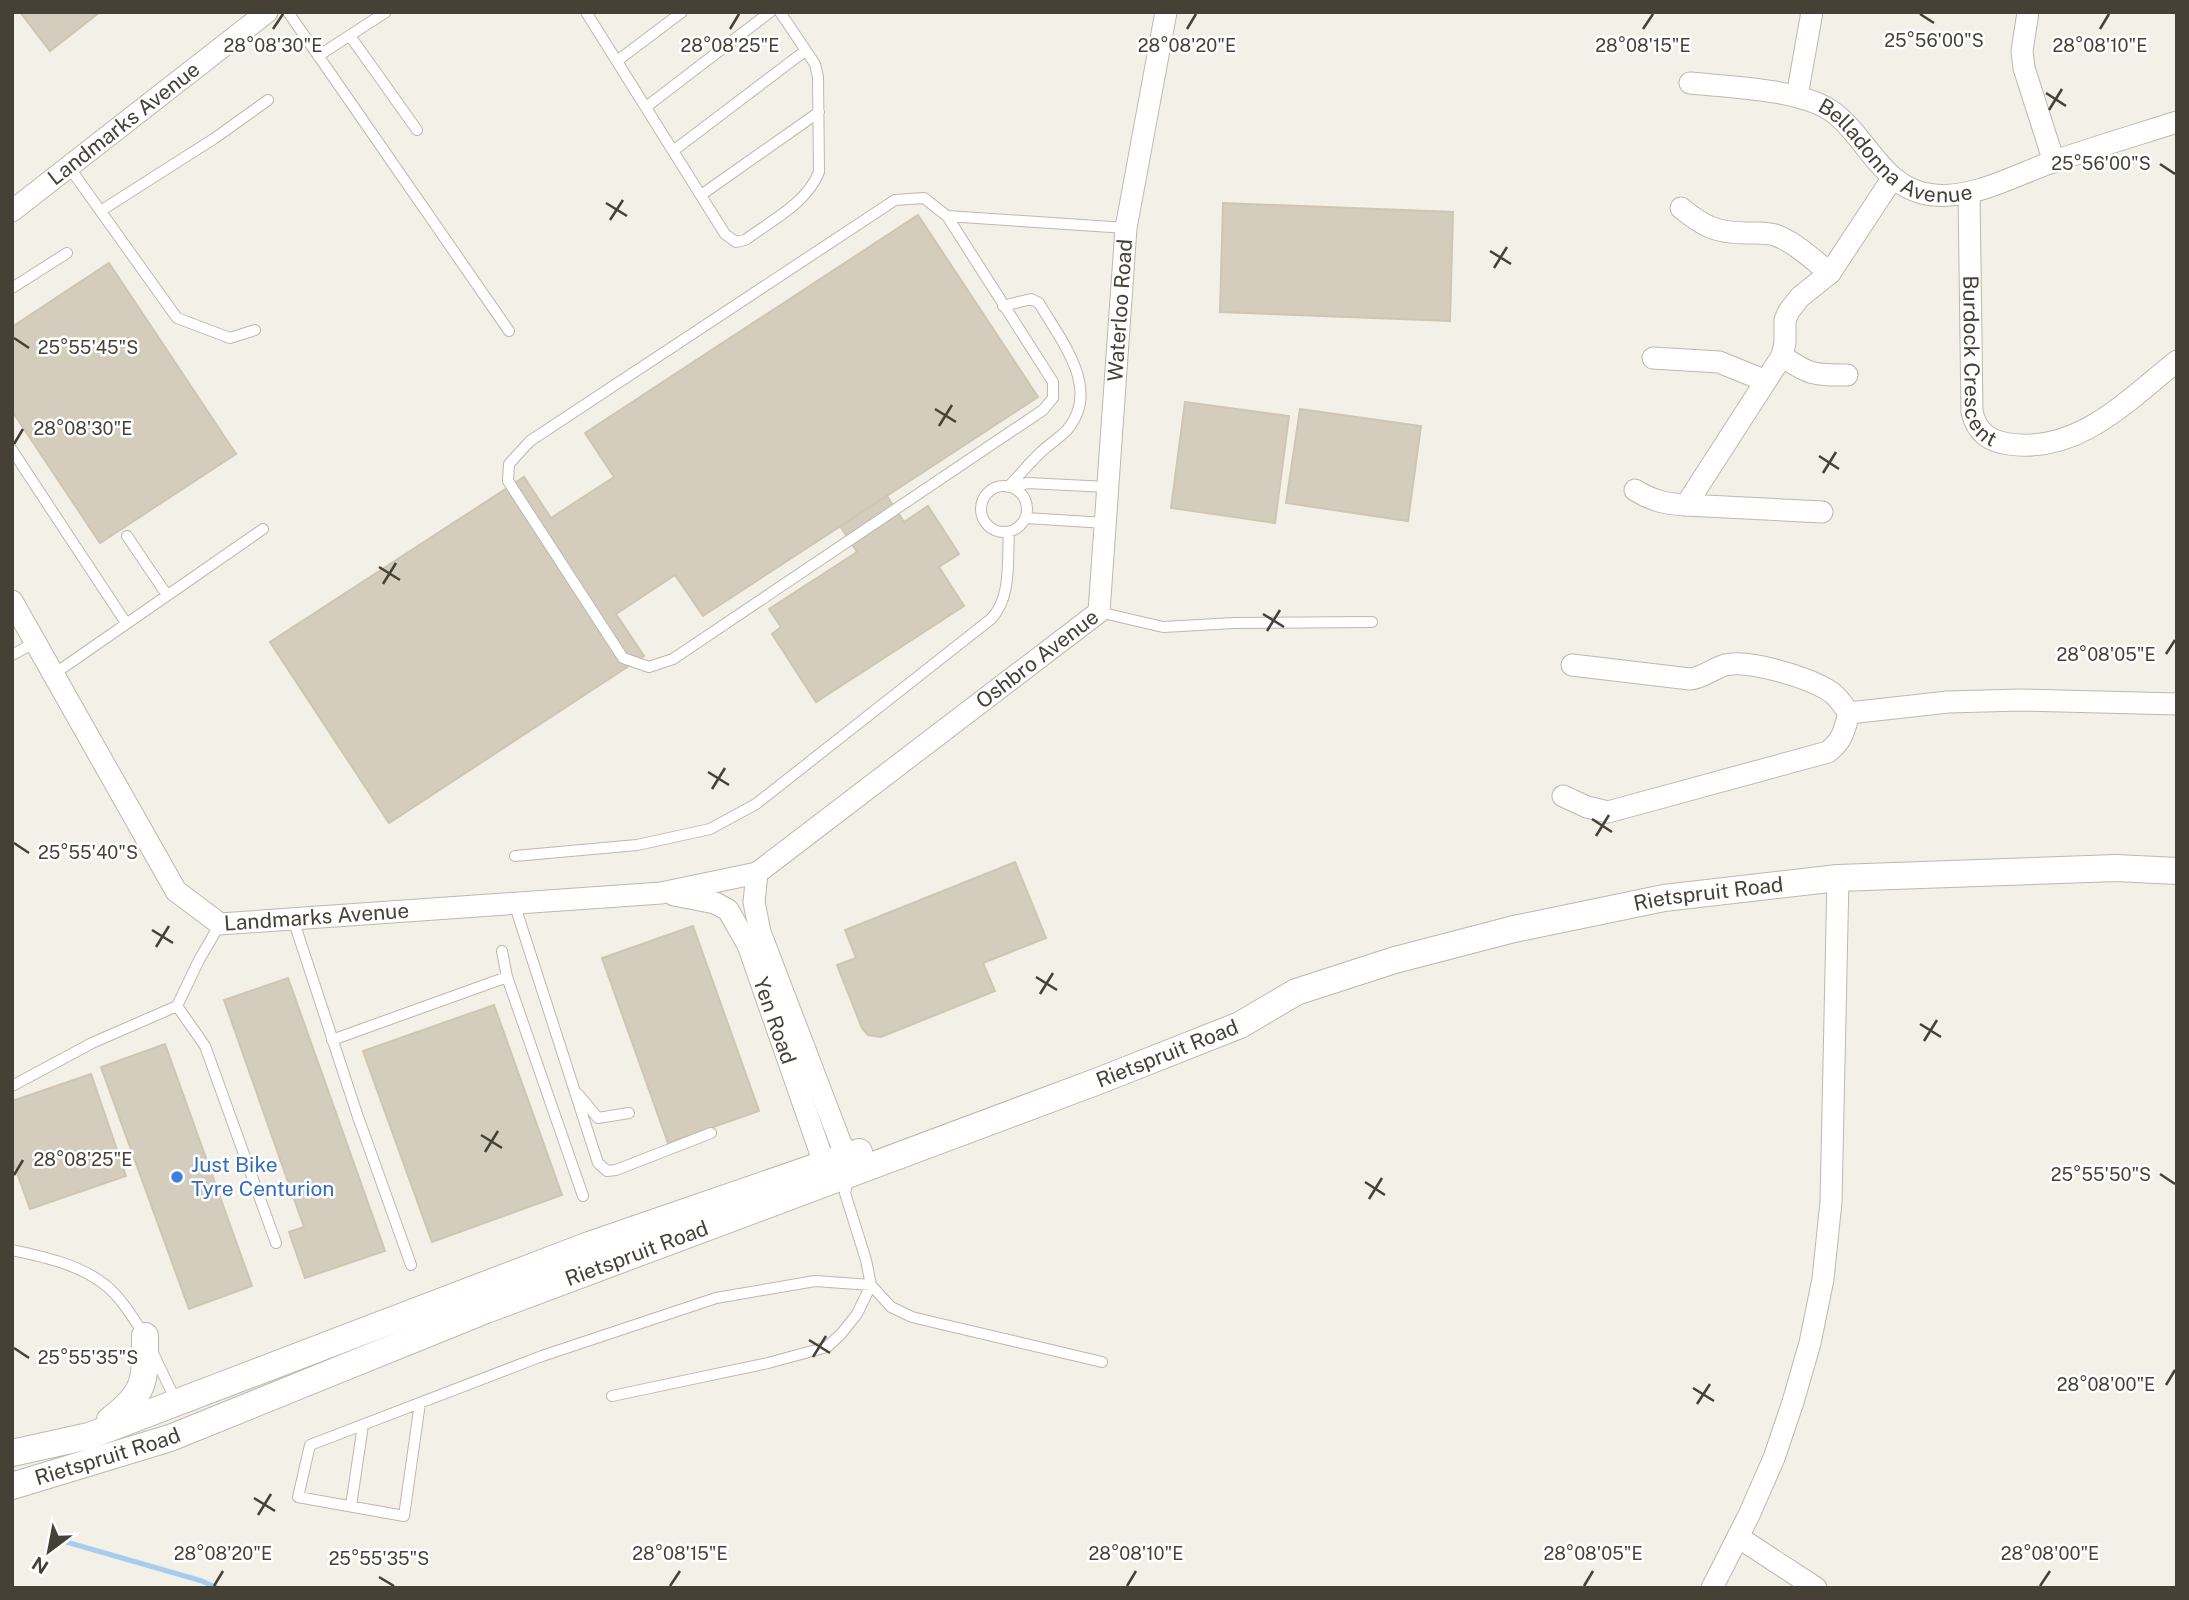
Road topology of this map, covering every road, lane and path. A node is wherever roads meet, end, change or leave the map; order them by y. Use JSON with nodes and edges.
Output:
{"nodes":[{"id":1,"x":267,"y":12,"type":"edge"},
{"id":2,"x":288,"y":12,"type":"edge"},
{"id":3,"x":386,"y":12,"type":"edge"},
{"id":4,"x":682,"y":12,"type":"edge"},
{"id":5,"x":770,"y":12,"type":"edge"},
{"id":6,"x":780,"y":12,"type":"edge"},
{"id":7,"x":1166,"y":12,"type":"edge"},
{"id":8,"x":1812,"y":12,"type":"edge"},
{"id":9,"x":2028,"y":12,"type":"edge"},
{"id":10,"x":589,"y":13,"type":"edge"},
{"id":11,"x":349,"y":36,"type":"junction"},
{"id":12,"x":805,"y":51,"type":"junction"},
{"id":13,"x":318,"y":56,"type":"junction"},
{"id":14,"x":617,"y":61,"type":"junction"},
{"id":15,"x":1690,"y":83,"type":"dead end"},
{"id":16,"x":1797,"y":96,"type":"junction"},
{"id":17,"x":268,"y":100,"type":"dead end"},
{"id":18,"x":646,"y":107,"type":"junction"},
{"id":19,"x":820,"y":112,"type":"junction"},
{"id":20,"x":2177,"y":122,"type":"edge"},
{"id":21,"x":417,"y":130,"type":"dead end"},
{"id":22,"x":673,"y":151,"type":"junction"},
{"id":23,"x":2054,"y":162,"type":"junction"},
{"id":24,"x":69,"y":167,"type":"junction"},
{"id":25,"x":1892,"y":178,"type":"junction"},
{"id":26,"x":1969,"y":193,"type":"junction"},
{"id":27,"x":701,"y":195,"type":"junction"},
{"id":28,"x":1681,"y":208,"type":"dead end"},
{"id":29,"x":102,"y":210,"type":"junction"},
{"id":30,"x":12,"y":211,"type":"edge"},
{"id":31,"x":947,"y":216,"type":"junction"},
{"id":32,"x":1126,"y":228,"type":"junction"},
{"id":33,"x":67,"y":253,"type":"dead end"},
{"id":34,"x":1830,"y":273,"type":"junction"},
{"id":35,"x":12,"y":288,"type":"edge"},
{"id":36,"x":1003,"y":306,"type":"junction"},
{"id":37,"x":255,"y":330,"type":"dead end"},
{"id":38,"x":509,"y":331,"type":"dead end"},
{"id":39,"x":1782,"y":356,"type":"junction"},
{"id":40,"x":1653,"y":358,"type":"dead end"},
{"id":41,"x":2177,"y":361,"type":"edge"},
{"id":42,"x":1847,"y":375,"type":"dead end"},
{"id":43,"x":1766,"y":381,"type":"junction"},
{"id":44,"x":12,"y":450,"type":"edge"},
{"id":45,"x":1011,"y":487,"type":"junction"},
{"id":46,"x":1108,"y":487,"type":"junction"},
{"id":47,"x":1635,"y":490,"type":"dead end"},
{"id":48,"x":1686,"y":505,"type":"junction"},
{"id":49,"x":1822,"y":512,"type":"dead end"},
{"id":50,"x":1026,"y":518,"type":"junction"},
{"id":51,"x":1105,"y":523,"type":"junction"},
{"id":52,"x":262,"y":529,"type":"dead end"},
{"id":53,"x":1009,"y":532,"type":"junction"},
{"id":54,"x":127,"y":536,"type":"dead end"},
{"id":55,"x":167,"y":595,"type":"junction"},
{"id":56,"x":1100,"y":612,"type":"junction"},
{"id":57,"x":16,"y":614,"type":"edge"},
{"id":58,"x":1372,"y":622,"type":"dead end"},
{"id":59,"x":126,"y":623,"type":"junction"},
{"id":60,"x":36,"y":642,"type":"junction"},
{"id":61,"x":12,"y":655,"type":"edge"},
{"id":62,"x":1572,"y":665,"type":"dead end"},
{"id":63,"x":54,"y":674,"type":"junction"},
{"id":64,"x":2177,"y":704,"type":"edge"},
{"id":65,"x":1849,"y":713,"type":"junction"},
{"id":66,"x":1563,"y":796,"type":"dead end"},
{"id":67,"x":515,"y":856,"type":"dead end"},
{"id":68,"x":2177,"y":871,"type":"edge"},
{"id":69,"x":757,"y":873,"type":"junction"},
{"id":70,"x":1838,"y":878,"type":"junction"},
{"id":71,"x":662,"y":893,"type":"junction"},
{"id":72,"x":514,"y":903,"type":"junction"},
{"id":73,"x":293,"y":919,"type":"junction"},
{"id":74,"x":220,"y":924,"type":"junction"},
{"id":75,"x":502,"y":951,"type":"dead end"},
{"id":76,"x":507,"y":977,"type":"junction"},
{"id":77,"x":177,"y":1006,"type":"junction"},
{"id":78,"x":332,"y":1040,"type":"junction"},
{"id":79,"x":12,"y":1086,"type":"edge"},
{"id":80,"x":574,"y":1089,"type":"junction"},
{"id":81,"x":629,"y":1113,"type":"dead end"},
{"id":82,"x":711,"y":1133,"type":"dead end"},
{"id":83,"x":838,"y":1174,"type":"junction"},
{"id":84,"x":583,"y":1196,"type":"dead end"},
{"id":85,"x":276,"y":1243,"type":"dead end"},
{"id":86,"x":12,"y":1250,"type":"edge"},
{"id":87,"x":411,"y":1265,"type":"dead end"},
{"id":88,"x":871,"y":1285,"type":"junction"},
{"id":89,"x":145,"y":1336,"type":"junction"},
{"id":90,"x":1102,"y":1362,"type":"dead end"},
{"id":91,"x":284,"y":1390,"type":"junction"},
{"id":92,"x":612,"y":1396,"type":"dead end"},
{"id":93,"x":176,"y":1401,"type":"junction"},
{"id":94,"x":420,"y":1403,"type":"junction"},
{"id":95,"x":363,"y":1425,"type":"junction"},
{"id":96,"x":89,"y":1436,"type":"junction"},
{"id":97,"x":12,"y":1453,"type":"edge"},
{"id":98,"x":12,"y":1486,"type":"edge"},
{"id":99,"x":351,"y":1506,"type":"junction"},
{"id":100,"x":1738,"y":1537,"type":"junction"},
{"id":101,"x":1712,"y":1588,"type":"edge"},
{"id":102,"x":1816,"y":1588,"type":"edge"}],
"edges":[{"from":1,"to":24,"type":"street","name":"Landmarks Avenue"},
{"from":2,"to":13,"type":"lane"},
{"from":3,"to":11,"type":"lane"},
{"from":4,"to":14,"type":"lane"},
{"from":5,"to":18,"type":"lane"},
{"from":6,"to":12,"type":"lane"},
{"from":7,"to":32,"type":"street","name":"Waterloo Road"},
{"from":8,"to":16,"type":"street"},
{"from":9,"to":23,"type":"street"},
{"from":10,"to":14,"type":"lane"},
{"from":11,"to":13,"type":"lane"},
{"from":11,"to":21,"type":"lane"},
{"from":12,"to":19,"type":"lane"},
{"from":12,"to":22,"type":"lane"},
{"from":13,"to":38,"type":"lane"},
{"from":14,"to":18,"type":"lane"},
{"from":15,"to":16,"type":"street","name":"Belladonna Avenue"},
{"from":16,"to":25,"type":"street","name":"Belladonna Avenue"},
{"from":17,"to":29,"type":"lane"},
{"from":18,"to":22,"type":"lane"},
{"from":19,"to":27,"type":"lane"},
{"from":19,"to":27,"type":"lane"},
{"from":20,"to":23,"type":"street","name":"Belladonna Avenue"},
{"from":22,"to":27,"type":"lane"},
{"from":23,"to":26,"type":"street","name":"Belladonna Avenue"},
{"from":24,"to":29,"type":"lane"},
{"from":24,"to":30,"type":"street","name":"Landmarks Avenue"},
{"from":25,"to":26,"type":"street","name":"Belladonna Avenue"},
{"from":25,"to":34,"type":"street"},
{"from":26,"to":41,"type":"street","name":"Burdock Crescent"},
{"from":28,"to":34,"type":"street"},
{"from":29,"to":37,"type":"lane"},
{"from":31,"to":32,"type":"lane"},
{"from":31,"to":36,"type":"lane"},
{"from":31,"to":36,"type":"lane"},
{"from":32,"to":46,"type":"street","name":"Waterloo Road"},
{"from":33,"to":35,"type":"lane"},
{"from":34,"to":39,"type":"street"},
{"from":36,"to":45,"type":"lane"},
{"from":39,"to":42,"type":"street"},
{"from":39,"to":43,"type":"street"},
{"from":40,"to":43,"type":"street"},
{"from":43,"to":48,"type":"street"},
{"from":44,"to":59,"type":"lane"},
{"from":45,"to":46,"type":"lane"},
{"from":45,"to":50,"type":"lane"},
{"from":45,"to":53,"type":"lane"},
{"from":46,"to":51,"type":"street","name":"Waterloo Road"},
{"from":47,"to":48,"type":"street"},
{"from":48,"to":49,"type":"street"},
{"from":50,"to":51,"type":"lane"},
{"from":50,"to":53,"type":"lane"},
{"from":51,"to":56,"type":"street","name":"Waterloo Road"},
{"from":52,"to":55,"type":"lane"},
{"from":53,"to":67,"type":"lane"},
{"from":54,"to":55,"type":"lane"},
{"from":55,"to":59,"type":"lane"},
{"from":56,"to":58,"type":"lane","name":"Oshbro Avenue"},
{"from":56,"to":69,"type":"street","name":"Oshbro Avenue"},
{"from":57,"to":60,"type":"street","name":"Landmarks Avenue"},
{"from":59,"to":63,"type":"lane"},
{"from":60,"to":61,"type":"lane"},
{"from":60,"to":63,"type":"street","name":"Landmarks Avenue"},
{"from":62,"to":65,"type":"street"},
{"from":63,"to":74,"type":"street","name":"Landmarks Avenue"},
{"from":64,"to":65,"type":"street"},
{"from":65,"to":66,"type":"street"},
{"from":68,"to":70,"type":"street","name":"Rietspruit Road"},
{"from":69,"to":71,"type":"street","name":"Landmarks Avenue"},
{"from":69,"to":83,"type":"street","name":"Yen Road"},
{"from":70,"to":83,"type":"street","name":"Rietspruit Road"},
{"from":70,"to":100,"type":"street"},
{"from":71,"to":72,"type":"street","name":"Landmarks Avenue"},
{"from":71,"to":83,"type":"street","name":"Yen Road"},
{"from":72,"to":73,"type":"street","name":"Landmarks Avenue"},
{"from":72,"to":80,"type":"lane"},
{"from":73,"to":74,"type":"street","name":"Landmarks Avenue"},
{"from":73,"to":78,"type":"lane"},
{"from":74,"to":77,"type":"lane"},
{"from":75,"to":76,"type":"lane"},
{"from":76,"to":78,"type":"lane"},
{"from":76,"to":84,"type":"lane"},
{"from":77,"to":79,"type":"lane"},
{"from":77,"to":85,"type":"lane"},
{"from":78,"to":87,"type":"lane"},
{"from":80,"to":81,"type":"lane"},
{"from":80,"to":82,"type":"lane"},
{"from":83,"to":88,"type":"lane","name":"Yen Road"},
{"from":83,"to":91,"type":"street","name":"Rietspruit Road"},
{"from":83,"to":93,"type":"street","name":"Rietspruit Road"},
{"from":86,"to":89,"type":"lane"},
{"from":88,"to":90,"type":"lane"},
{"from":88,"to":92,"type":"lane"},
{"from":88,"to":94,"type":"lane"},
{"from":89,"to":93,"type":"lane"},
{"from":89,"to":96,"type":"street"},
{"from":91,"to":93,"type":"street"},
{"from":91,"to":98,"type":"street","name":"Rietspruit Road"},
{"from":93,"to":96,"type":"street","name":"Rietspruit Road"},
{"from":94,"to":95,"type":"lane"},
{"from":94,"to":99,"type":"lane"},
{"from":95,"to":99,"type":"lane"},
{"from":95,"to":99,"type":"lane"},
{"from":96,"to":97,"type":"street","name":"Rietspruit Road"},
{"from":100,"to":101,"type":"street"},
{"from":100,"to":102,"type":"street"}]}
